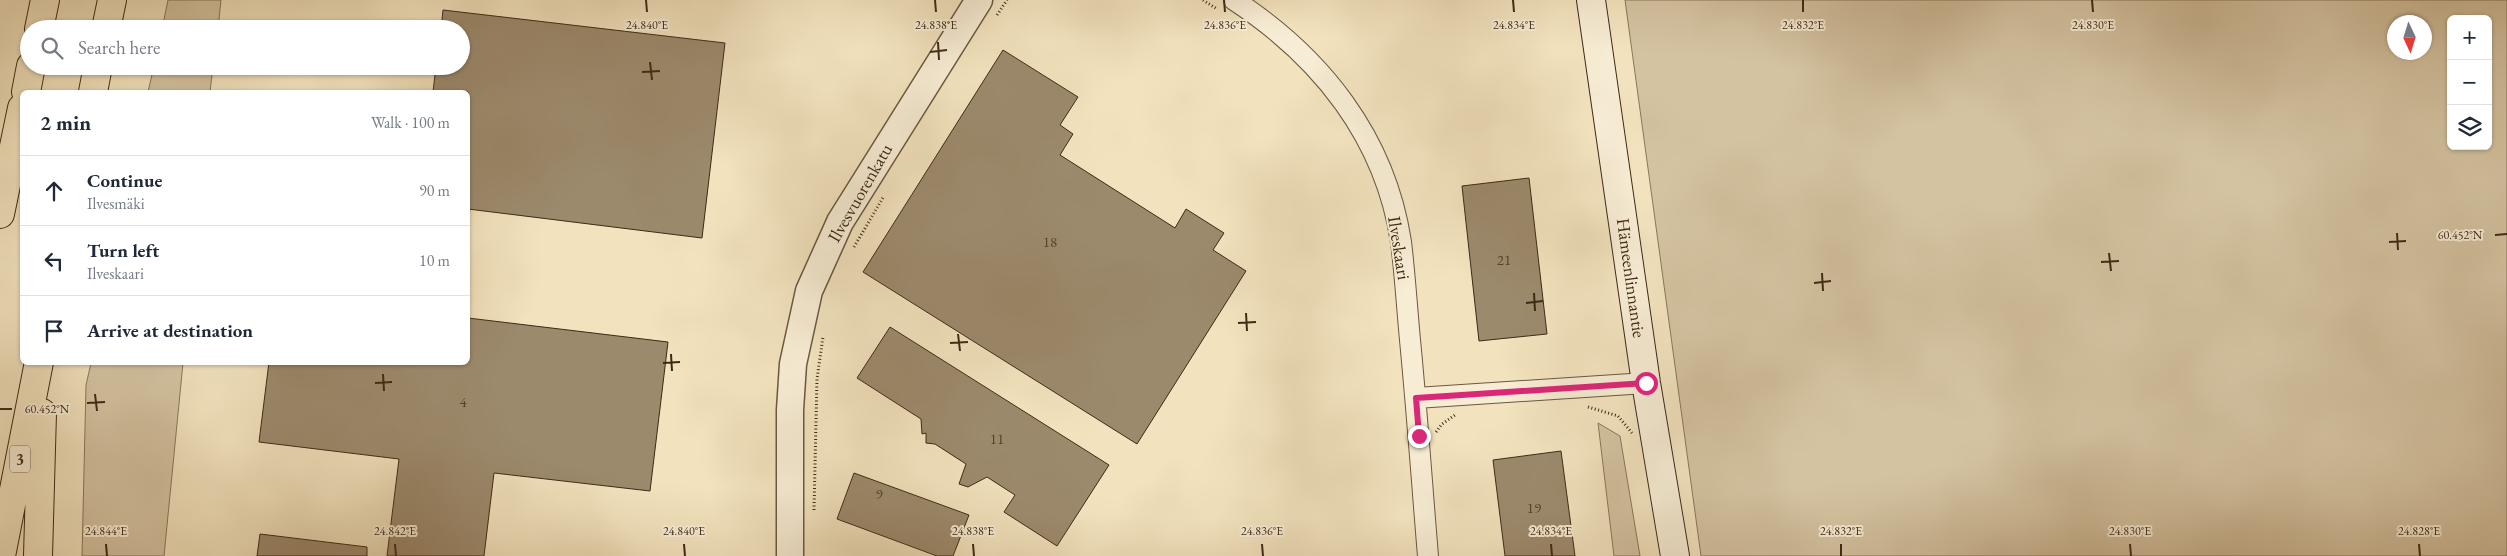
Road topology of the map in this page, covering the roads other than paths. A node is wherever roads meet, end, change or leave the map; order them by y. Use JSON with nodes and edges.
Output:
{"nodes":[{"id":1,"x":45,"y":0,"type":"edge"},
{"id":2,"x":112,"y":0,"type":"edge"},
{"id":3,"x":1591,"y":0,"type":"edge"},
{"id":4,"x":1226,"y":5,"type":"edge"},
{"id":5,"x":988,"y":8,"type":"edge"},
{"id":6,"x":41,"y":20,"type":"edge"},
{"id":7,"x":108,"y":20,"type":"edge"},
{"id":8,"x":29,"y":75,"type":"edge"},
{"id":9,"x":96,"y":75,"type":"edge"},
{"id":10,"x":26,"y":90,"type":"edge"},
{"id":11,"x":93,"y":90,"type":"edge"},
{"id":12,"x":20,"y":118,"type":"edge"},
{"id":13,"x":0,"y":214,"type":"edge"},
{"id":14,"x":38,"y":365,"type":"edge"},
{"id":15,"x":44,"y":365,"type":"edge"},
{"id":16,"x":1646,"y":383,"type":"junction"},
{"id":17,"x":1416,"y":398,"type":"junction"},
{"id":18,"x":1,"y":556,"type":"edge"},
{"id":19,"x":38,"y":556,"type":"edge"},
{"id":20,"x":790,"y":556,"type":"edge"},
{"id":21,"x":1428,"y":556,"type":"edge"},
{"id":22,"x":1674,"y":556,"type":"edge"}],
"edges":[{"from":1,"to":6,"type":"highway"},
{"from":2,"to":7,"type":"highway"},
{"from":3,"to":16,"type":"main road","name":"Hämeenlinnantie"},
{"from":4,"to":17,"type":"street","name":"Ilveskaari"},
{"from":5,"to":20,"type":"street","name":"Ilvesvuorenkatu"},
{"from":8,"to":10,"type":"highway"},
{"from":9,"to":11,"type":"highway"},
{"from":12,"to":13,"type":"highway"},
{"from":14,"to":18,"type":"highway","number":"3"},
{"from":15,"to":19,"type":"highway"},
{"from":16,"to":17,"type":"street"},
{"from":16,"to":22,"type":"main road","name":"Hämeenlinnantie"},
{"from":17,"to":21,"type":"street","name":"Ilveskaari"}]}
